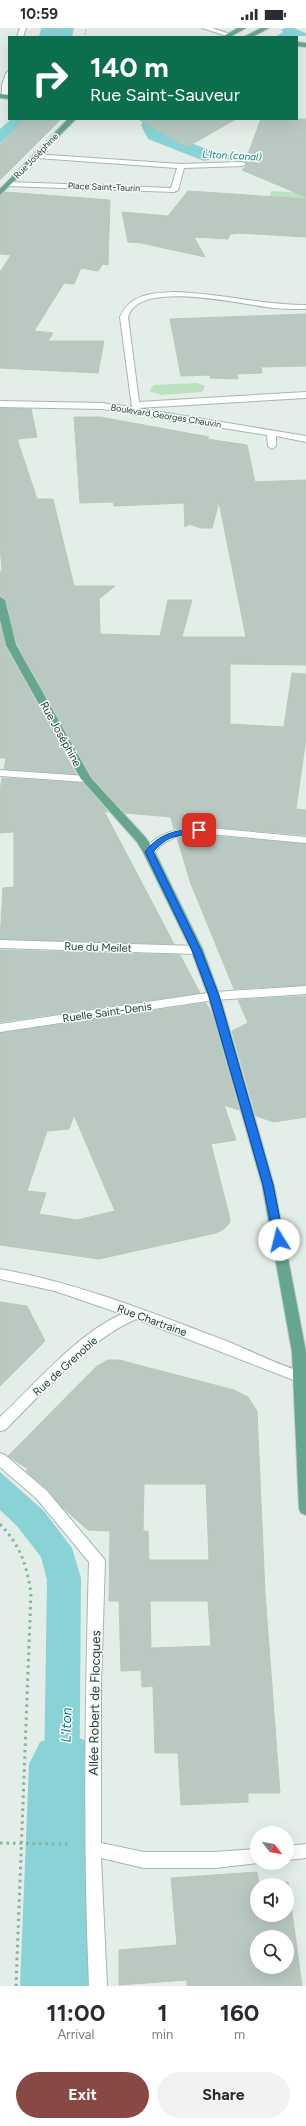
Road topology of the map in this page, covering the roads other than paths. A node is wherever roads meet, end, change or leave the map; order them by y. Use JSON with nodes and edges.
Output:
{"nodes":[{"id":1,"x":204,"y":28,"type":"edge"},
{"id":2,"x":243,"y":28,"type":"edge"},
{"id":3,"x":266,"y":28,"type":"edge"},
{"id":4,"x":228,"y":36,"type":"edge"},
{"id":5,"x":249,"y":36,"type":"edge"},
{"id":6,"x":8,"y":75,"type":"edge"},
{"id":7,"x":3,"y":86,"type":"edge"},
{"id":8,"x":5,"y":96,"type":"edge"},
{"id":9,"x":71,"y":120,"type":"edge"},
{"id":10,"x":37,"y":156,"type":"junction"},
{"id":11,"x":242,"y":164,"type":"dead end"},
{"id":12,"x":181,"y":166,"type":"junction"},
{"id":13,"x":10,"y":184,"type":"junction"},
{"id":14,"x":0,"y":193,"type":"edge"},
{"id":15,"x":306,"y":307,"type":"edge"},
{"id":16,"x":306,"y":395,"type":"edge"},
{"id":17,"x":0,"y":404,"type":"edge"},
{"id":18,"x":132,"y":407,"type":"junction"},
{"id":19,"x":271,"y":433,"type":"junction"},
{"id":20,"x":306,"y":439,"type":"edge"},
{"id":21,"x":272,"y":446,"type":"dead end"},
{"id":22,"x":0,"y":600,"type":"edge"},
{"id":23,"x":0,"y":773,"type":"edge"},
{"id":24,"x":86,"y":779,"type":"junction"},
{"id":25,"x":306,"y":840,"type":"edge"},
{"id":26,"x":149,"y":852,"type":"junction"},
{"id":27,"x":0,"y":944,"type":"edge"},
{"id":28,"x":197,"y":950,"type":"junction"},
{"id":29,"x":306,"y":990,"type":"edge"},
{"id":30,"x":214,"y":996,"type":"junction"},
{"id":31,"x":0,"y":1028,"type":"edge"},
{"id":32,"x":0,"y":1274,"type":"edge"},
{"id":33,"x":135,"y":1314,"type":"junction"},
{"id":34,"x":303,"y":1377,"type":"edge"},
{"id":35,"x":0,"y":1426,"type":"edge"},
{"id":36,"x":0,"y":1459,"type":"edge"},
{"id":37,"x":306,"y":1509,"type":"edge"},
{"id":38,"x":93,"y":1849,"type":"junction"},
{"id":39,"x":306,"y":1851,"type":"edge"},
{"id":40,"x":294,"y":1852,"type":"edge"},
{"id":41,"x":250,"y":1857,"type":"edge"},
{"id":42,"x":98,"y":1986,"type":"edge"}],
"edges":[{"from":1,"to":4,"type":"street"},
{"from":2,"to":4,"type":"main road"},
{"from":3,"to":5,"type":"main road"},
{"from":6,"to":7,"type":"street"},
{"from":7,"to":8,"type":"street"},
{"from":9,"to":10,"type":"main road","name":"Rue Joséphine"},
{"from":10,"to":12,"type":"street"},
{"from":10,"to":13,"type":"main road","name":"Rue Joséphine"},
{"from":11,"to":12,"type":"street"},
{"from":12,"to":13,"type":"street","name":"Place Saint-Taurin"},
{"from":13,"to":14,"type":"main road","name":"Rue Joséphine"},
{"from":15,"to":18,"type":"street"},
{"from":16,"to":18,"type":"street"},
{"from":17,"to":18,"type":"street","name":"Boulevard Georges Chauvin"},
{"from":18,"to":19,"type":"street","name":"Boulevard Georges Chauvin"},
{"from":19,"to":20,"type":"street","name":"Boulevard Georges Chauvin"},
{"from":19,"to":21,"type":"street"},
{"from":22,"to":24,"type":"main road","name":"Rue Joséphine"},
{"from":23,"to":24,"type":"street"},
{"from":24,"to":26,"type":"main road","name":"Rue Joséphine"},
{"from":25,"to":26,"type":"street"},
{"from":26,"to":28,"type":"main road","name":"Rue Joséphine"},
{"from":27,"to":28,"type":"street","name":"Rue du Meilet"},
{"from":28,"to":30,"type":"main road","name":"Rue Joséphine"},
{"from":29,"to":30,"type":"street","name":"Ruelle Saint-Denis"},
{"from":30,"to":31,"type":"street","name":"Ruelle Saint-Denis"},
{"from":30,"to":34,"type":"main road","name":"Rue Joséphine"},
{"from":32,"to":33,"type":"street","name":"Rue Chartraine"},
{"from":33,"to":34,"type":"street","name":"Rue Chartraine"},
{"from":33,"to":35,"type":"street","name":"Rue de Grenoble"},
{"from":34,"to":37,"type":"main road","name":"Rue Joséphine"},
{"from":36,"to":38,"type":"street","name":"Allée Robert de Flocques"},
{"from":38,"to":41,"type":"street"},
{"from":38,"to":42,"type":"street","name":"Allée Robert de Flocques"},
{"from":39,"to":40,"type":"street"}]}
